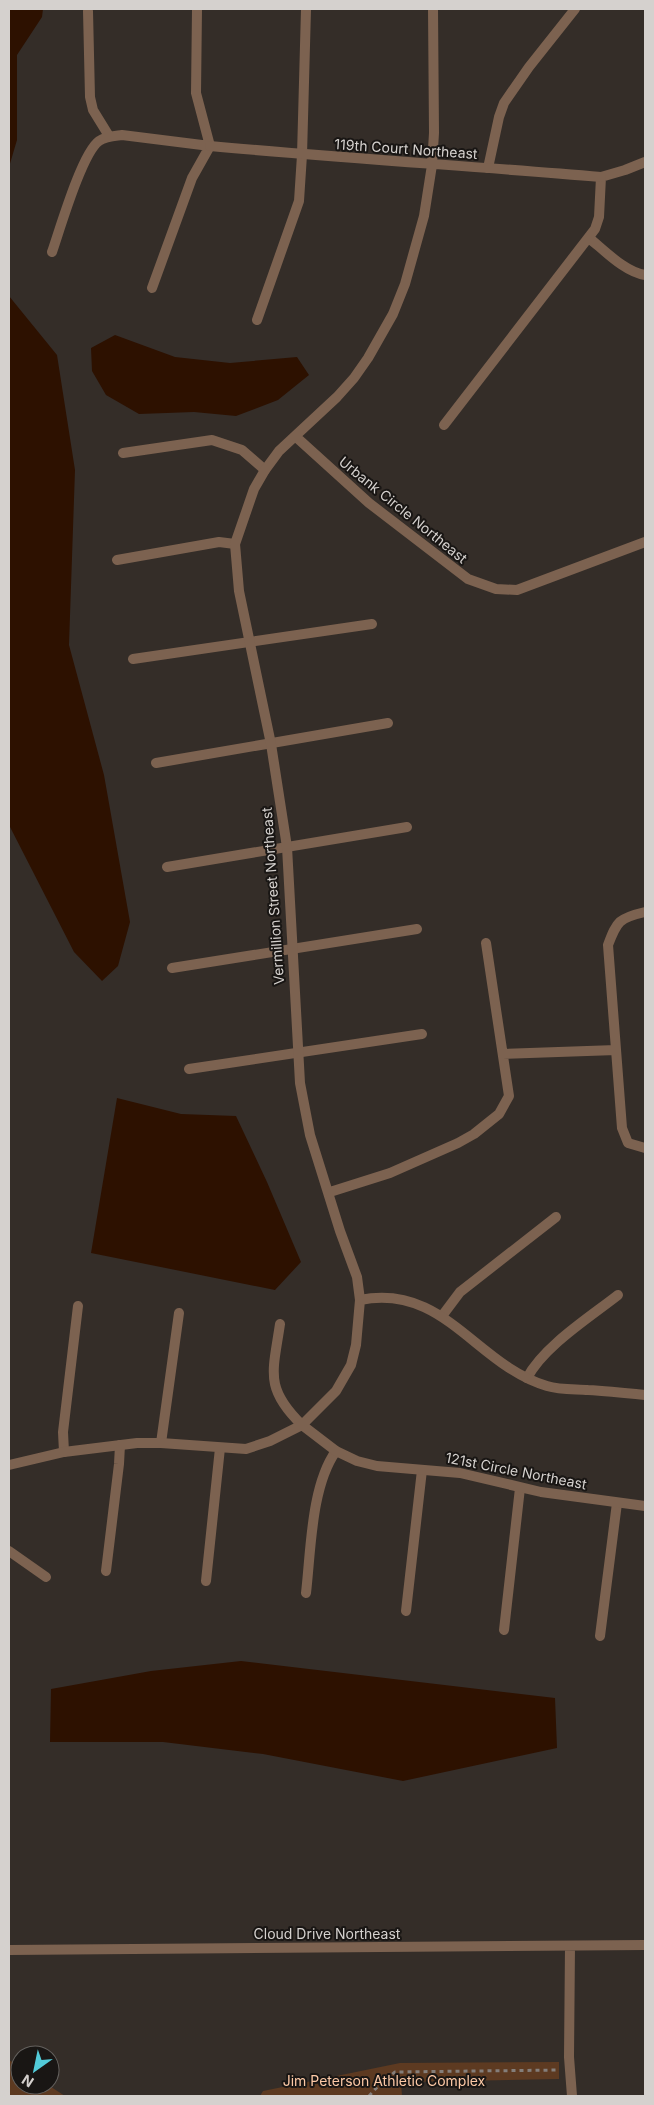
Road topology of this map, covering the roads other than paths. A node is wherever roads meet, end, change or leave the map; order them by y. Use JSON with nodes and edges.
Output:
{"nodes":[{"id":1,"x":197,"y":9,"type":"edge"},
{"id":2,"x":306,"y":9,"type":"edge"},
{"id":3,"x":433,"y":9,"type":"edge"},
{"id":4,"x":575,"y":9,"type":"edge"},
{"id":5,"x":88,"y":12,"type":"dead end"},
{"id":6,"x":109,"y":136,"type":"junction"},
{"id":7,"x":210,"y":146,"type":"junction"},
{"id":8,"x":302,"y":155,"type":"junction"},
{"id":9,"x":645,"y":162,"type":"edge"},
{"id":10,"x":432,"y":164,"type":"junction"},
{"id":11,"x":488,"y":168,"type":"junction"},
{"id":12,"x":600,"y":177,"type":"junction"},
{"id":13,"x":589,"y":238,"type":"junction"},
{"id":14,"x":52,"y":252,"type":"dead end"},
{"id":15,"x":645,"y":275,"type":"edge"},
{"id":16,"x":152,"y":288,"type":"dead end"},
{"id":17,"x":257,"y":320,"type":"dead end"},
{"id":18,"x":444,"y":424,"type":"dead end"},
{"id":19,"x":295,"y":436,"type":"junction"},
{"id":20,"x":123,"y":453,"type":"dead end"},
{"id":21,"x":265,"y":470,"type":"junction"},
{"id":22,"x":645,"y":542,"type":"edge"},
{"id":23,"x":236,"y":544,"type":"junction"},
{"id":24,"x":117,"y":560,"type":"dead end"},
{"id":25,"x":372,"y":624,"type":"dead end"},
{"id":26,"x":250,"y":641,"type":"junction"},
{"id":27,"x":133,"y":659,"type":"dead end"},
{"id":28,"x":388,"y":723,"type":"dead end"},
{"id":29,"x":272,"y":744,"type":"junction"},
{"id":30,"x":156,"y":763,"type":"dead end"},
{"id":31,"x":407,"y":827,"type":"dead end"},
{"id":32,"x":286,"y":848,"type":"junction"},
{"id":33,"x":167,"y":867,"type":"dead end"},
{"id":34,"x":645,"y":912,"type":"edge"},
{"id":35,"x":417,"y":929,"type":"dead end"},
{"id":36,"x":486,"y":943,"type":"dead end"},
{"id":37,"x":293,"y":949,"type":"junction"},
{"id":38,"x":172,"y":968,"type":"dead end"},
{"id":39,"x":422,"y":1034,"type":"dead end"},
{"id":40,"x":616,"y":1050,"type":"junction"},
{"id":41,"x":298,"y":1053,"type":"junction"},
{"id":42,"x":503,"y":1054,"type":"junction"},
{"id":43,"x":189,"y":1069,"type":"dead end"},
{"id":44,"x":645,"y":1148,"type":"edge"},
{"id":45,"x":330,"y":1192,"type":"junction"},
{"id":46,"x":556,"y":1217,"type":"dead end"},
{"id":47,"x":618,"y":1294,"type":"dead end"},
{"id":48,"x":360,"y":1300,"type":"junction"},
{"id":49,"x":78,"y":1306,"type":"dead end"},
{"id":50,"x":179,"y":1313,"type":"dead end"},
{"id":51,"x":442,"y":1316,"type":"junction"},
{"id":52,"x":280,"y":1324,"type":"dead end"},
{"id":53,"x":528,"y":1378,"type":"junction"},
{"id":54,"x":645,"y":1396,"type":"edge"},
{"id":55,"x":302,"y":1425,"type":"junction"},
{"id":56,"x":161,"y":1443,"type":"junction"},
{"id":57,"x":120,"y":1445,"type":"junction"},
{"id":58,"x":220,"y":1448,"type":"junction"},
{"id":59,"x":336,"y":1451,"type":"junction"},
{"id":60,"x":64,"y":1452,"type":"junction"},
{"id":61,"x":9,"y":1465,"type":"edge"},
{"id":62,"x":422,"y":1470,"type":"junction"},
{"id":63,"x":520,"y":1488,"type":"junction"},
{"id":64,"x":617,"y":1502,"type":"junction"},
{"id":65,"x":645,"y":1506,"type":"edge"},
{"id":66,"x":9,"y":1551,"type":"edge"},
{"id":67,"x":106,"y":1571,"type":"dead end"},
{"id":68,"x":46,"y":1576,"type":"dead end"},
{"id":69,"x":206,"y":1581,"type":"dead end"},
{"id":70,"x":306,"y":1593,"type":"dead end"},
{"id":71,"x":406,"y":1611,"type":"dead end"},
{"id":72,"x":504,"y":1630,"type":"dead end"},
{"id":73,"x":600,"y":1636,"type":"dead end"},
{"id":74,"x":645,"y":1945,"type":"edge"},
{"id":75,"x":570,"y":1946,"type":"junction"},
{"id":76,"x":9,"y":1950,"type":"edge"},
{"id":77,"x":572,"y":2096,"type":"edge"}],
"edges":[{"from":1,"to":7,"type":"street"},
{"from":2,"to":8,"type":"street"},
{"from":3,"to":10,"type":"street","name":"Vermillion Street Northeast"},
{"from":4,"to":11,"type":"street"},
{"from":5,"to":6,"type":"street"},
{"from":6,"to":7,"type":"street","name":"119th Court Northeast"},
{"from":6,"to":14,"type":"street"},
{"from":7,"to":8,"type":"street","name":"119th Court Northeast"},
{"from":7,"to":16,"type":"street"},
{"from":8,"to":10,"type":"street","name":"119th Court Northeast"},
{"from":8,"to":17,"type":"street"},
{"from":9,"to":12,"type":"street"},
{"from":10,"to":11,"type":"street","name":"119th Court Northeast"},
{"from":10,"to":19,"type":"street","name":"Vermillion Street Northeast"},
{"from":11,"to":12,"type":"street","name":"119th Court Northeast"},
{"from":12,"to":13,"type":"street"},
{"from":13,"to":15,"type":"street"},
{"from":13,"to":18,"type":"street"},
{"from":19,"to":21,"type":"street","name":"Vermillion Street Northeast"},
{"from":19,"to":22,"type":"street","name":"Urbank Circle Northeast"},
{"from":20,"to":21,"type":"street"},
{"from":21,"to":23,"type":"street","name":"Vermillion Street Northeast"},
{"from":23,"to":24,"type":"street"},
{"from":23,"to":26,"type":"street","name":"Vermillion Street Northeast"},
{"from":25,"to":26,"type":"street"},
{"from":26,"to":27,"type":"street"},
{"from":26,"to":29,"type":"street","name":"Vermillion Street Northeast"},
{"from":28,"to":29,"type":"street"},
{"from":29,"to":30,"type":"street"},
{"from":29,"to":32,"type":"street","name":"Vermillion Street Northeast"},
{"from":31,"to":32,"type":"street"},
{"from":32,"to":33,"type":"street"},
{"from":32,"to":37,"type":"street","name":"Vermillion Street Northeast"},
{"from":34,"to":40,"type":"street"},
{"from":35,"to":37,"type":"street"},
{"from":36,"to":42,"type":"street"},
{"from":37,"to":38,"type":"street"},
{"from":37,"to":41,"type":"street","name":"Vermillion Street Northeast"},
{"from":39,"to":41,"type":"street"},
{"from":40,"to":42,"type":"street"},
{"from":40,"to":44,"type":"street"},
{"from":41,"to":43,"type":"street"},
{"from":41,"to":45,"type":"street","name":"Vermillion Street Northeast"},
{"from":42,"to":45,"type":"street"},
{"from":45,"to":48,"type":"street","name":"Vermillion Street Northeast"},
{"from":46,"to":51,"type":"street"},
{"from":47,"to":53,"type":"street"},
{"from":48,"to":51,"type":"street"},
{"from":48,"to":55,"type":"street","name":"Vermillion Street Northeast"},
{"from":49,"to":60,"type":"street"},
{"from":50,"to":56,"type":"street"},
{"from":51,"to":53,"type":"street"},
{"from":52,"to":55,"type":"street","name":"121st Circle Northeast"},
{"from":53,"to":54,"type":"street"},
{"from":55,"to":58,"type":"street","name":"Vermillion Street Northeast"},
{"from":55,"to":59,"type":"street","name":"121st Circle Northeast"},
{"from":56,"to":57,"type":"street","name":"Vermillion Street Northeast"},
{"from":56,"to":58,"type":"street","name":"Vermillion Street Northeast"},
{"from":57,"to":60,"type":"street","name":"Vermillion Street Northeast"},
{"from":57,"to":67,"type":"street"},
{"from":58,"to":69,"type":"street"},
{"from":59,"to":62,"type":"street","name":"121st Circle Northeast"},
{"from":59,"to":70,"type":"street"},
{"from":60,"to":61,"type":"street","name":"Vermillion Street Northeast"},
{"from":62,"to":63,"type":"street","name":"121st Circle Northeast"},
{"from":62,"to":71,"type":"street"},
{"from":63,"to":64,"type":"street","name":"121st Circle Northeast"},
{"from":63,"to":72,"type":"street"},
{"from":64,"to":65,"type":"street","name":"121st Circle Northeast"},
{"from":64,"to":73,"type":"street"},
{"from":66,"to":68,"type":"street"},
{"from":74,"to":75,"type":"street","name":"Cloud Drive Northeast"},
{"from":75,"to":76,"type":"street","name":"Cloud Drive Northeast"},
{"from":75,"to":77,"type":"street"}]}
